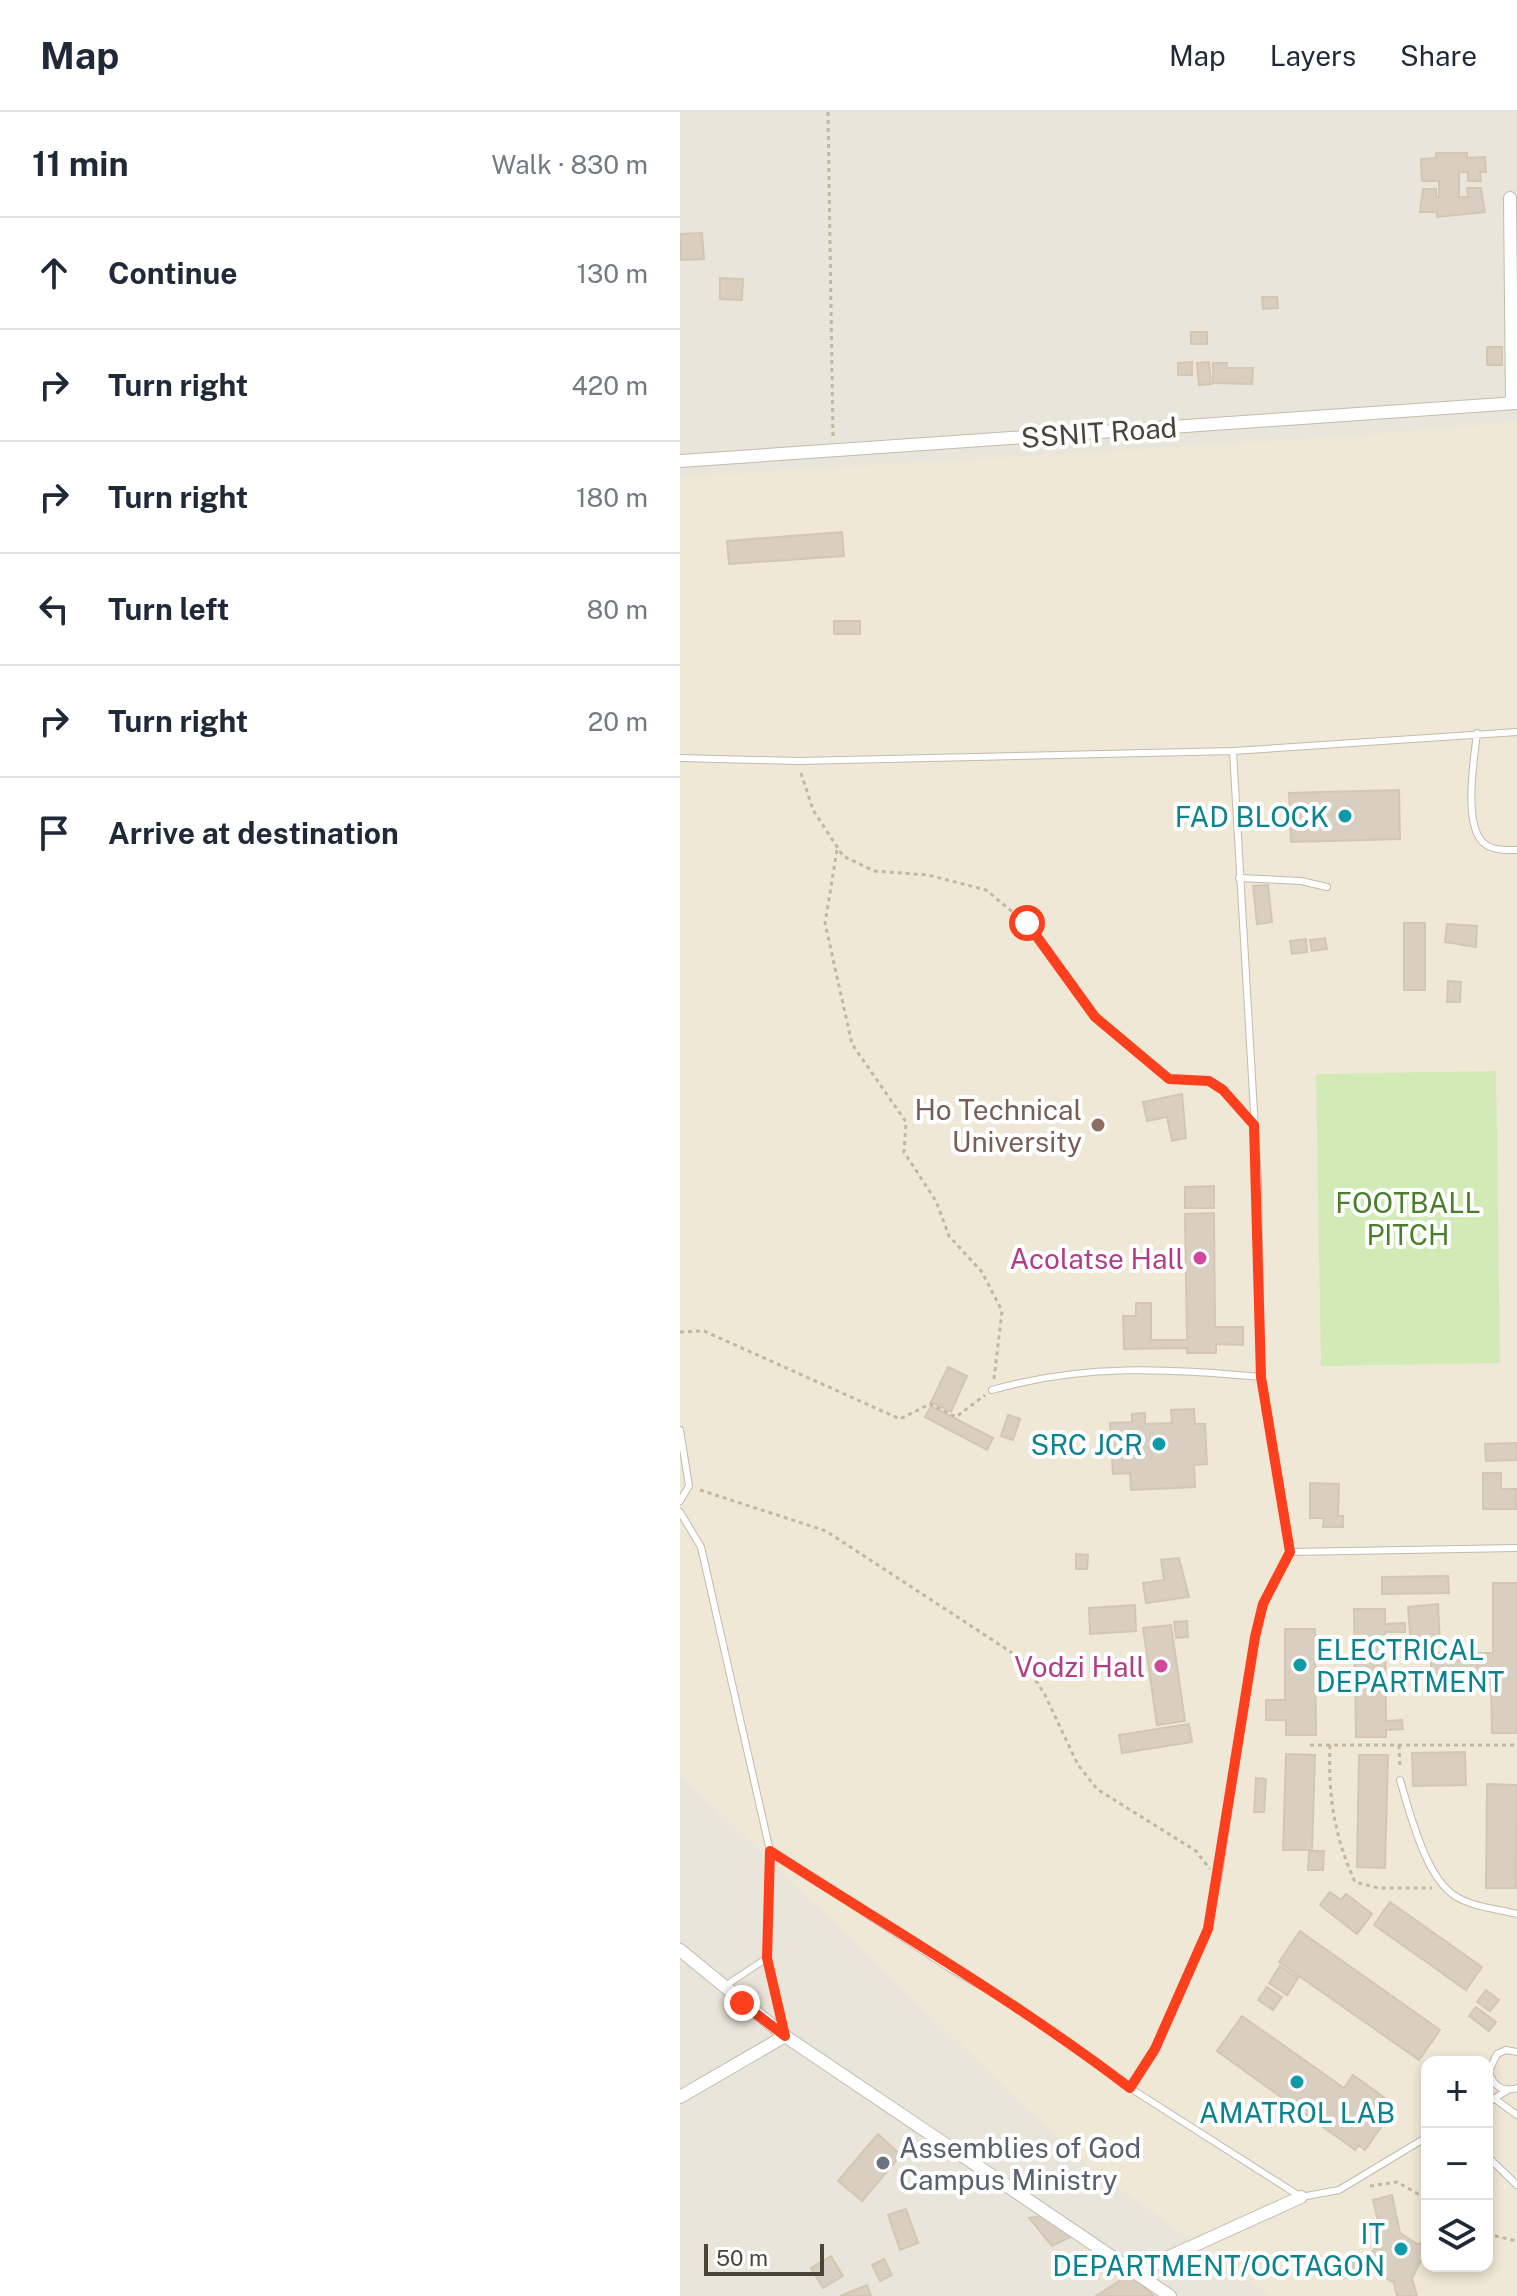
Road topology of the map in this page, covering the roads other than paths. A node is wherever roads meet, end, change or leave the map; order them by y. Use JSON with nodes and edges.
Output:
{"nodes":[{"id":1,"x":1510,"y":198,"type":"dead end"},
{"id":2,"x":1514,"y":403,"type":"edge"},
{"id":3,"x":680,"y":461,"type":"edge"},
{"id":4,"x":1517,"y":732,"type":"edge"},
{"id":5,"x":1477,"y":733,"type":"junction"},
{"id":6,"x":1233,"y":751,"type":"junction"},
{"id":7,"x":680,"y":758,"type":"edge"},
{"id":8,"x":1517,"y":850,"type":"edge"},
{"id":9,"x":1239,"y":878,"type":"junction"},
{"id":10,"x":1327,"y":887,"type":"dead end"},
{"id":11,"x":1261,"y":1377,"type":"junction"},
{"id":12,"x":992,"y":1390,"type":"road end"},
{"id":13,"x":680,"y":1430,"type":"edge"},
{"id":14,"x":680,"y":1501,"type":"edge"},
{"id":15,"x":680,"y":1512,"type":"edge"},
{"id":16,"x":1517,"y":1548,"type":"edge"},
{"id":17,"x":1290,"y":1552,"type":"junction"},
{"id":18,"x":1400,"y":1780,"type":"road end"},
{"id":19,"x":770,"y":1851,"type":"junction"},
{"id":20,"x":1217,"y":1886,"type":"road end"},
{"id":21,"x":1517,"y":1914,"type":"edge"},
{"id":22,"x":680,"y":1950,"type":"edge"},
{"id":23,"x":767,"y":1958,"type":"junction"},
{"id":24,"x":725,"y":1986,"type":"junction"},
{"id":25,"x":785,"y":2036,"type":"junction"},
{"id":26,"x":1517,"y":2051,"type":"edge"},
{"id":27,"x":1493,"y":2062,"type":"edge"},
{"id":28,"x":1493,"y":2081,"type":"edge"},
{"id":29,"x":1514,"y":2090,"type":"edge"},
{"id":30,"x":680,"y":2097,"type":"edge"},
{"id":31,"x":1495,"y":2099,"type":"joint"},
{"id":32,"x":1517,"y":2115,"type":"edge"},
{"id":33,"x":1421,"y":2141,"type":"edge"},
{"id":34,"x":1493,"y":2162,"type":"edge"},
{"id":35,"x":1517,"y":2185,"type":"edge"},
{"id":36,"x":1301,"y":2197,"type":"junction"},
{"id":37,"x":1140,"y":2275,"type":"junction"},
{"id":38,"x":1170,"y":2296,"type":"edge"}],
"edges":[{"from":1,"to":2,"type":"street"},
{"from":2,"to":3,"type":"street","name":"SSNIT Road"},
{"from":4,"to":5,"type":"lane"},
{"from":5,"to":6,"type":"lane"},
{"from":5,"to":8,"type":"lane"},
{"from":6,"to":7,"type":"lane"},
{"from":6,"to":9,"type":"lane"},
{"from":9,"to":10,"type":"lane"},
{"from":9,"to":11,"type":"lane"},
{"from":11,"to":12,"type":"lane"},
{"from":11,"to":17,"type":"lane"},
{"from":13,"to":14,"type":"lane"},
{"from":15,"to":19,"type":"lane"},
{"from":16,"to":17,"type":"lane"},
{"from":17,"to":20,"type":"lane"},
{"from":18,"to":21,"type":"lane"},
{"from":19,"to":23,"type":"lane"},
{"from":19,"to":36,"type":"lane"},
{"from":22,"to":24,"type":"street"},
{"from":23,"to":24,"type":"lane"},
{"from":23,"to":25,"type":"lane"},
{"from":24,"to":25,"type":"street"},
{"from":25,"to":30,"type":"street"},
{"from":25,"to":37,"type":"street"},
{"from":26,"to":27,"type":"lane"},
{"from":28,"to":29,"type":"lane"},
{"from":29,"to":31,"type":"lane"},
{"from":31,"to":32,"type":"lane"},
{"from":33,"to":36,"type":"lane"},
{"from":34,"to":35,"type":"lane"},
{"from":36,"to":37,"type":"street"},
{"from":37,"to":38,"type":"street"}]}
